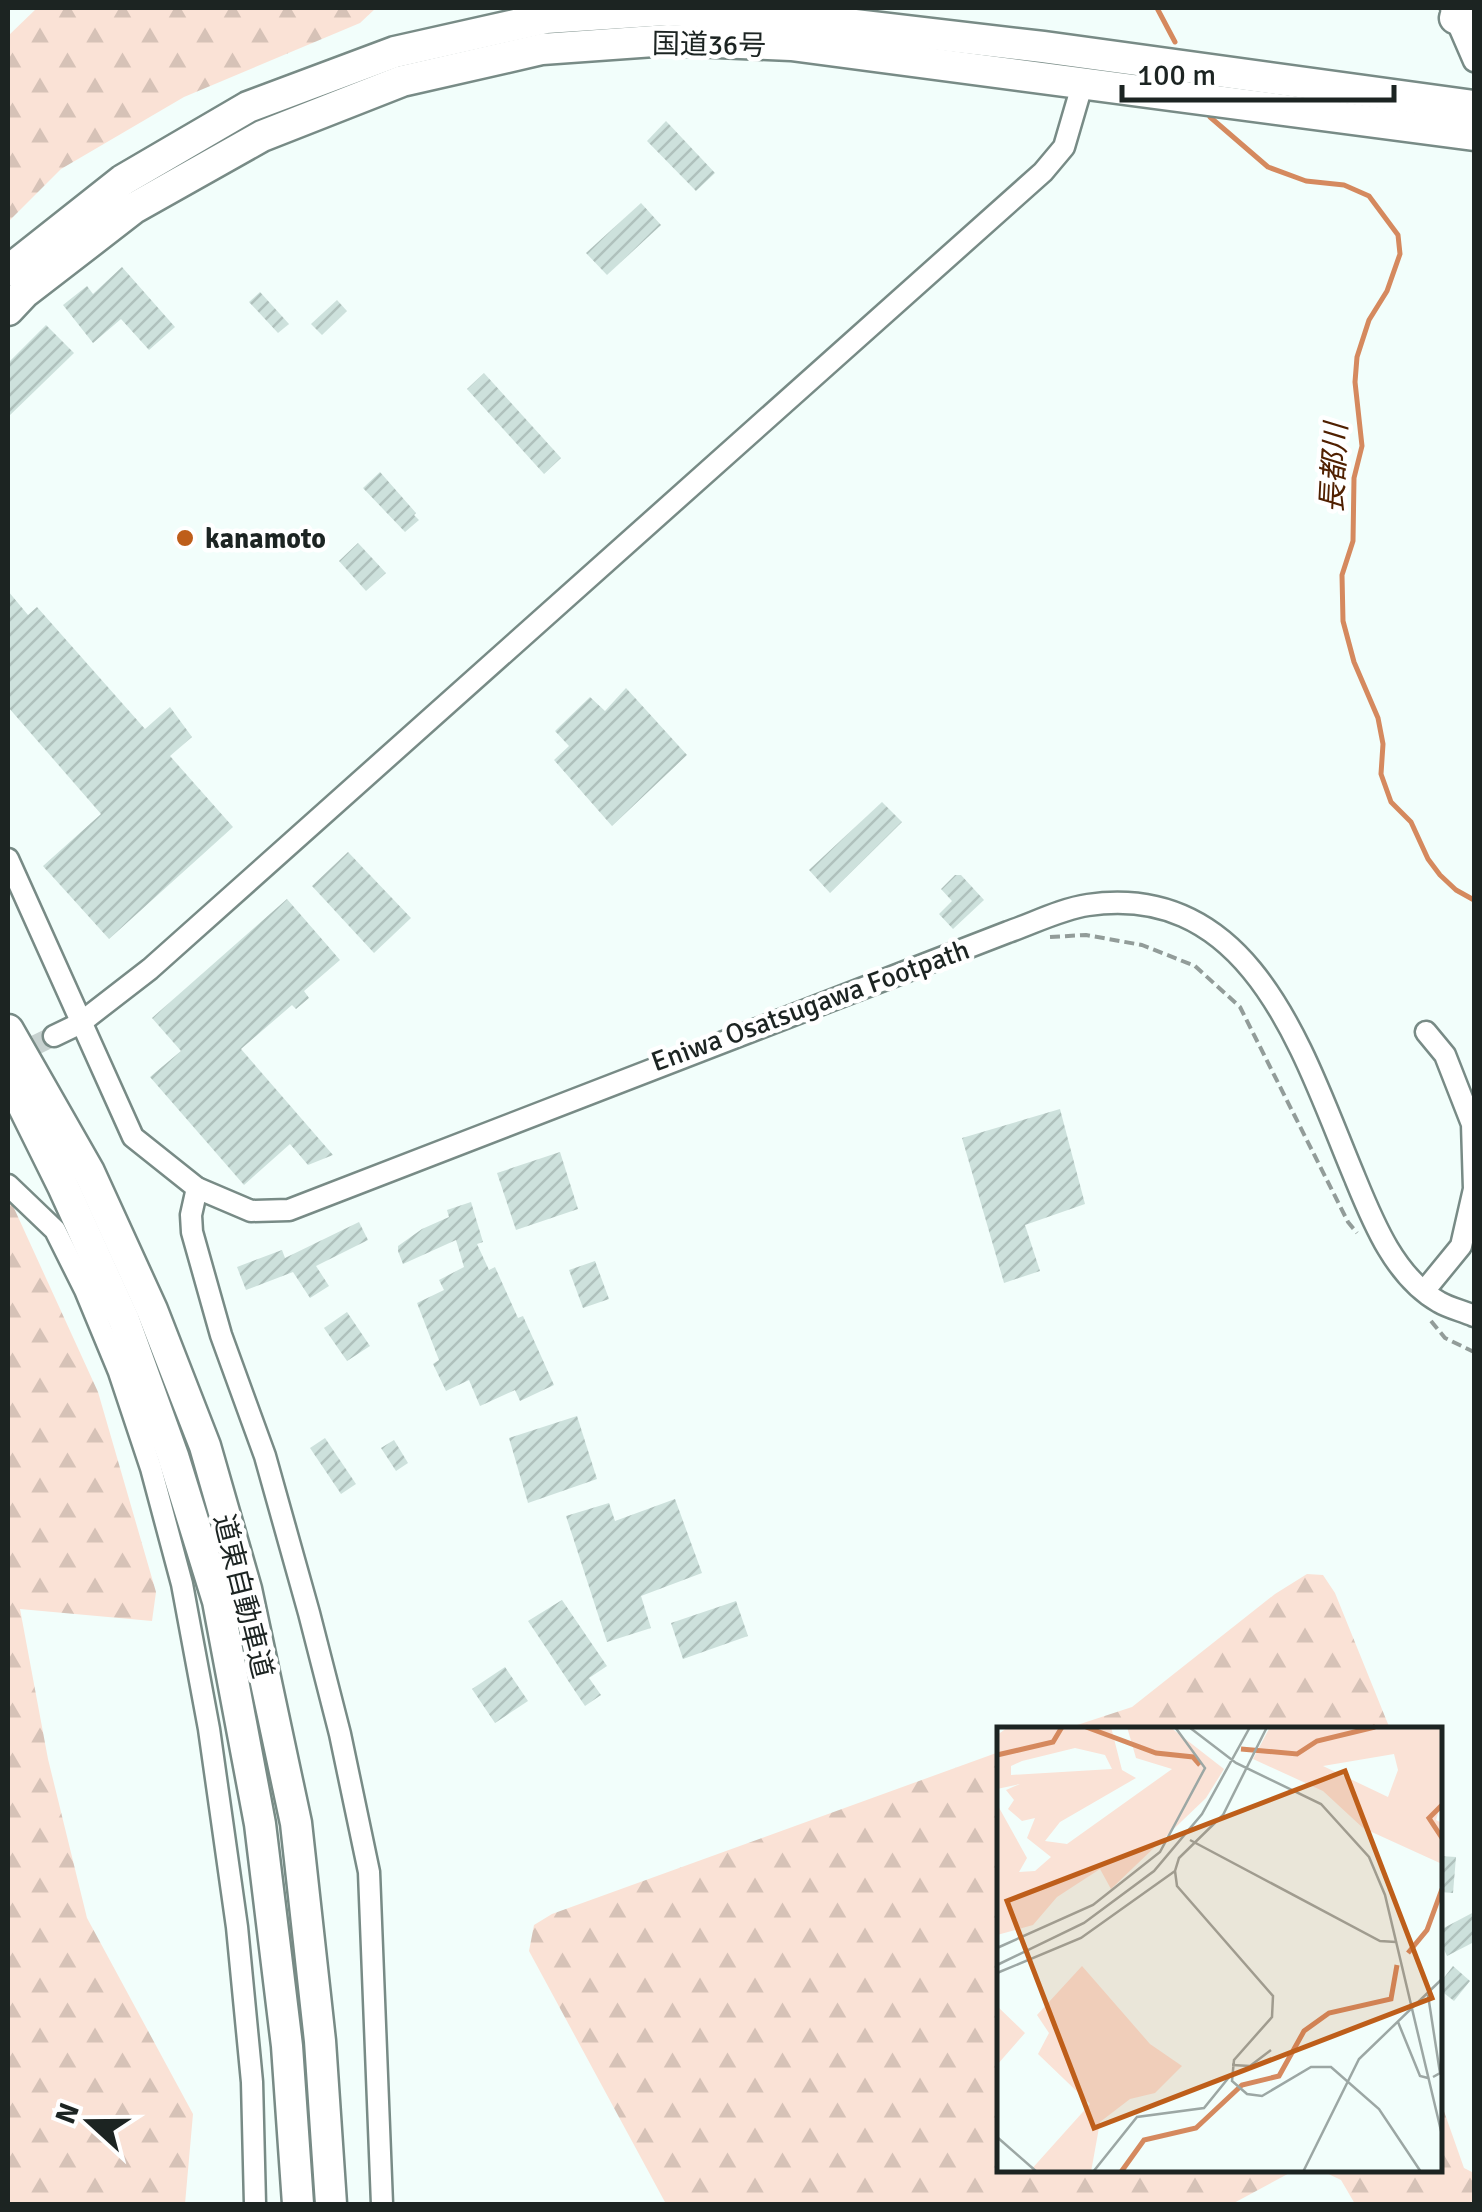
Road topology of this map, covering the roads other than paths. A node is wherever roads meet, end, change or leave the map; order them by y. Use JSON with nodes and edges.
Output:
{"nodes":[{"id":1,"x":1460,"y":15,"type":"edge"},
{"id":2,"x":1473,"y":58,"type":"edge"},
{"id":3,"x":1082,"y":82,"type":"junction"},
{"id":4,"x":1474,"y":106,"type":"edge"},
{"id":5,"x":1474,"y":135,"type":"edge"},
{"id":6,"x":8,"y":270,"type":"edge"},
{"id":7,"x":8,"y":310,"type":"edge"},
{"id":8,"x":8,"y":859,"type":"edge"},
{"id":9,"x":79,"y":1024,"type":"junction"},
{"id":10,"x":8,"y":1030,"type":"edge"},
{"id":11,"x":1426,"y":1032,"type":"dead end"},
{"id":12,"x":54,"y":1036,"type":"tunnel mouth"},
{"id":13,"x":8,"y":1075,"type":"edge"},
{"id":14,"x":8,"y":1185,"type":"edge"},
{"id":15,"x":197,"y":1188,"type":"junction"},
{"id":16,"x":1423,"y":1300,"type":"junction"},
{"id":17,"x":1474,"y":1316,"type":"edge"},
{"id":18,"x":255,"y":2204,"type":"edge"},
{"id":19,"x":298,"y":2204,"type":"edge"},
{"id":20,"x":330,"y":2204,"type":"edge"},
{"id":21,"x":382,"y":2204,"type":"edge"}],
"edges":[{"from":1,"to":2,"type":"street"},
{"from":3,"to":5,"type":"highway","name":"国道36号"},
{"from":3,"to":7,"type":"highway","name":"国道36号"},
{"from":3,"to":9,"type":"street"},
{"from":4,"to":6,"type":"highway","name":"国道36号"},
{"from":8,"to":9,"type":"street"},
{"from":9,"to":12,"type":"street"},
{"from":9,"to":15,"type":"street"},
{"from":10,"to":20,"type":"highway","name":"道東自動車道"},
{"from":11,"to":16,"type":"street"},
{"from":13,"to":19,"type":"highway","name":"道東自動車道"},
{"from":14,"to":18,"type":"street"},
{"from":15,"to":16,"type":"street"},
{"from":15,"to":21,"type":"street"},
{"from":16,"to":17,"type":"street"}]}
